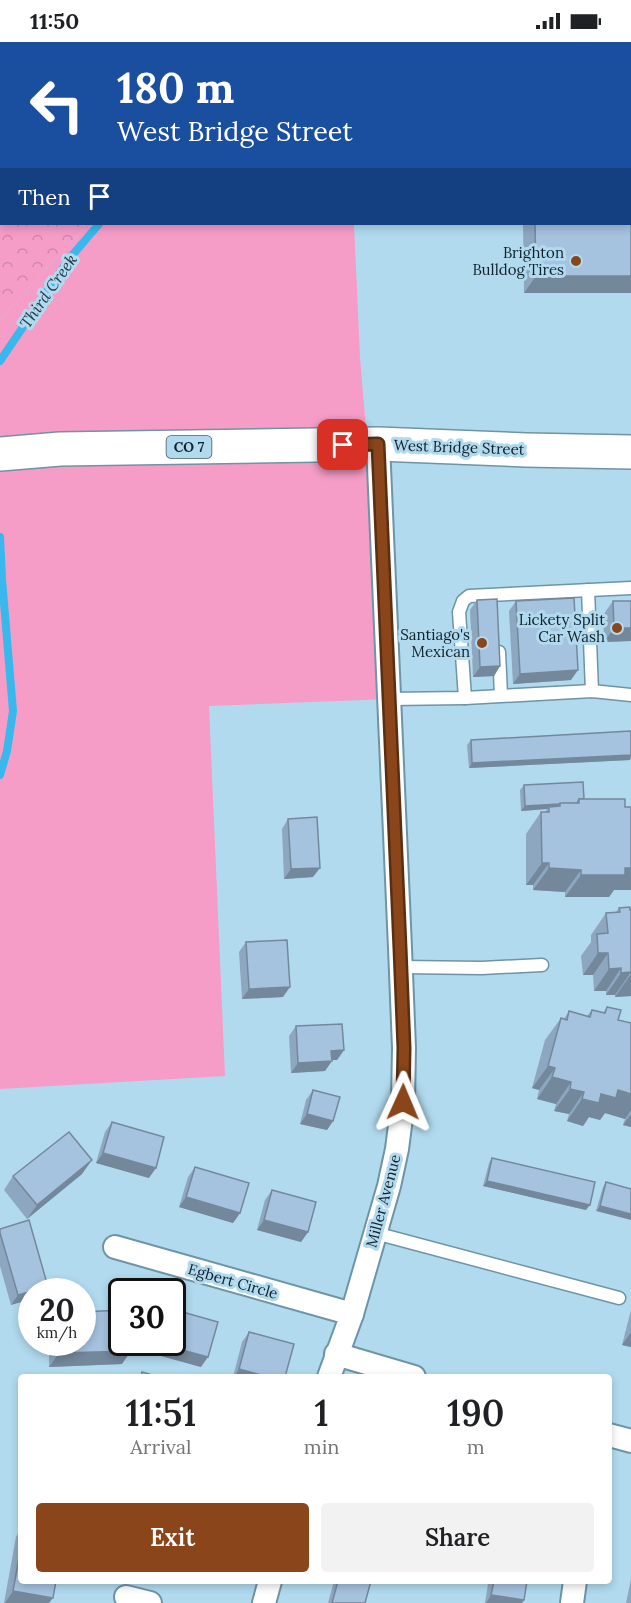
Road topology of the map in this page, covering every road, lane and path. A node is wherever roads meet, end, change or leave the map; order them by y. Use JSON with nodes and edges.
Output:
{"nodes":[{"id":1,"x":378,"y":444,"type":"junction"},
{"id":2,"x":631,"y":452,"type":"edge"},
{"id":3,"x":0,"y":454,"type":"edge"},
{"id":4,"x":631,"y":588,"type":"edge"},
{"id":5,"x":588,"y":590,"type":"junction"},
{"id":6,"x":505,"y":593,"type":"junction"},
{"id":7,"x":497,"y":608,"type":"edge"},
{"id":8,"x":498,"y":640,"type":"edge"},
{"id":9,"x":592,"y":691,"type":"junction"},
{"id":10,"x":501,"y":695,"type":"junction"},
{"id":11,"x":629,"y":695,"type":"edge"},
{"id":12,"x":465,"y":698,"type":"junction"},
{"id":13,"x":389,"y":699,"type":"junction"},
{"id":14,"x":542,"y":965,"type":"dead end"},
{"id":15,"x":401,"y":967,"type":"junction"},
{"id":16,"x":375,"y":1233,"type":"junction"},
{"id":17,"x":115,"y":1248,"type":"dead end"},
{"id":18,"x":619,"y":1298,"type":"dead end"},
{"id":19,"x":352,"y":1314,"type":"junction"},
{"id":20,"x":336,"y":1354,"type":"junction"},
{"id":21,"x":330,"y":1374,"type":"edge"},
{"id":22,"x":404,"y":1374,"type":"edge"},
{"id":23,"x":612,"y":1436,"type":"edge"},
{"id":24,"x":631,"y":1441,"type":"edge"},
{"id":25,"x":269,"y":1584,"type":"edge"},
{"id":26,"x":575,"y":1584,"type":"edge"},
{"id":27,"x":126,"y":1597,"type":"dead end"},
{"id":28,"x":150,"y":1603,"type":"edge"},
{"id":29,"x":264,"y":1603,"type":"edge"},
{"id":30,"x":572,"y":1603,"type":"edge"}],
"edges":[{"from":1,"to":2,"type":"main road","name":"West Bridge Street","number":"CO 7"},
{"from":1,"to":3,"type":"main road","name":"West Bridge Street","number":"CO 7"},
{"from":1,"to":13,"type":"street","name":"Miller Avenue"},
{"from":4,"to":5,"type":"lane"},
{"from":5,"to":6,"type":"lane"},
{"from":5,"to":9,"type":"lane"},
{"from":6,"to":7,"type":"lane"},
{"from":6,"to":12,"type":"lane"},
{"from":8,"to":10,"type":"lane"},
{"from":9,"to":10,"type":"lane"},
{"from":9,"to":11,"type":"lane"},
{"from":10,"to":12,"type":"lane"},
{"from":12,"to":13,"type":"lane"},
{"from":13,"to":15,"type":"street","name":"Miller Avenue"},
{"from":14,"to":15,"type":"lane"},
{"from":15,"to":16,"type":"street","name":"Miller Avenue"},
{"from":16,"to":18,"type":"lane"},
{"from":16,"to":19,"type":"street","name":"Miller Avenue"},
{"from":17,"to":19,"type":"street","name":"Egbert Circle"},
{"from":19,"to":20,"type":"street","name":"Miller Avenue"},
{"from":20,"to":21,"type":"street","name":"Miller Avenue"},
{"from":20,"to":22,"type":"street"},
{"from":23,"to":24,"type":"street"},
{"from":25,"to":29,"type":"street"},
{"from":26,"to":30,"type":"street"},
{"from":27,"to":28,"type":"street"}]}
